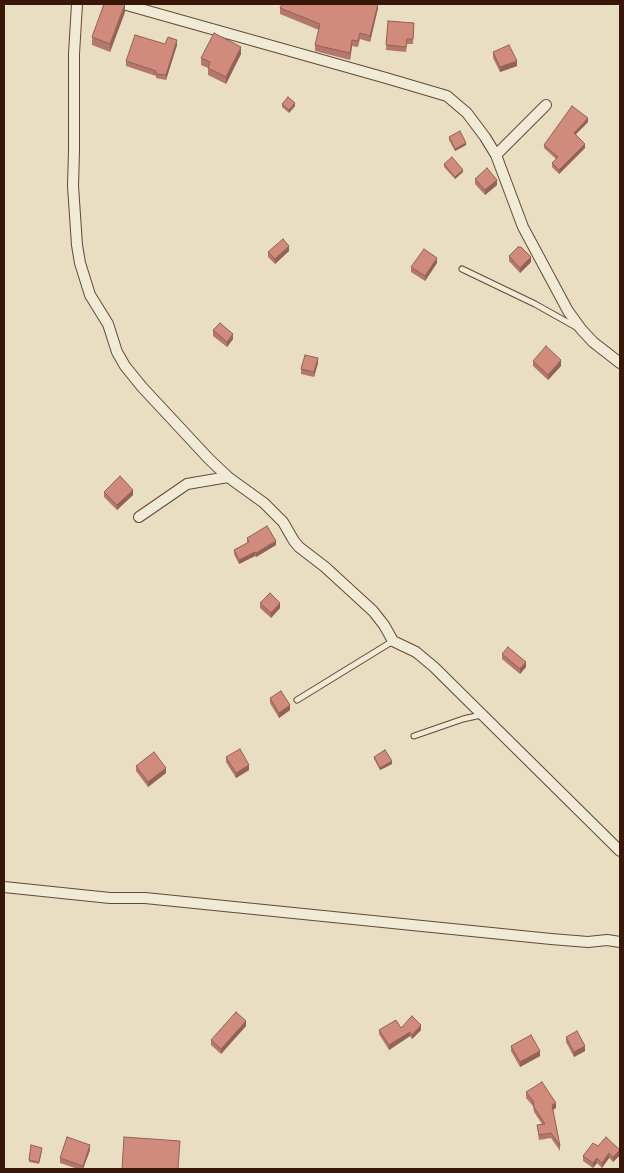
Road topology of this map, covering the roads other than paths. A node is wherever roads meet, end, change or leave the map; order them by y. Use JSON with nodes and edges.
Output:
{"nodes":[{"id":1,"x":77,"y":4,"type":"edge"},
{"id":2,"x":124,"y":4,"type":"edge"},
{"id":3,"x":546,"y":105,"type":"dead end"},
{"id":4,"x":496,"y":155,"type":"junction"},
{"id":5,"x":462,"y":269,"type":"dead end"},
{"id":6,"x":581,"y":329,"type":"junction"},
{"id":7,"x":620,"y":363,"type":"edge"},
{"id":8,"x":228,"y":477,"type":"junction"},
{"id":9,"x":139,"y":517,"type":"dead end"},
{"id":10,"x":393,"y":641,"type":"junction"},
{"id":11,"x":297,"y":700,"type":"dead end"},
{"id":12,"x":481,"y":715,"type":"junction"},
{"id":13,"x":414,"y":736,"type":"dead end"},
{"id":14,"x":620,"y":851,"type":"edge"},
{"id":15,"x":4,"y":886,"type":"edge"},
{"id":16,"x":620,"y":942,"type":"edge"}],
"edges":[{"from":1,"to":8,"type":"street"},
{"from":2,"to":4,"type":"street"},
{"from":3,"to":4,"type":"street"},
{"from":4,"to":6,"type":"street"},
{"from":5,"to":6,"type":"lane"},
{"from":6,"to":7,"type":"street"},
{"from":8,"to":9,"type":"street"},
{"from":8,"to":10,"type":"street"},
{"from":10,"to":11,"type":"lane"},
{"from":10,"to":12,"type":"street"},
{"from":12,"to":13,"type":"lane"},
{"from":12,"to":14,"type":"street"},
{"from":15,"to":16,"type":"street"}]}
